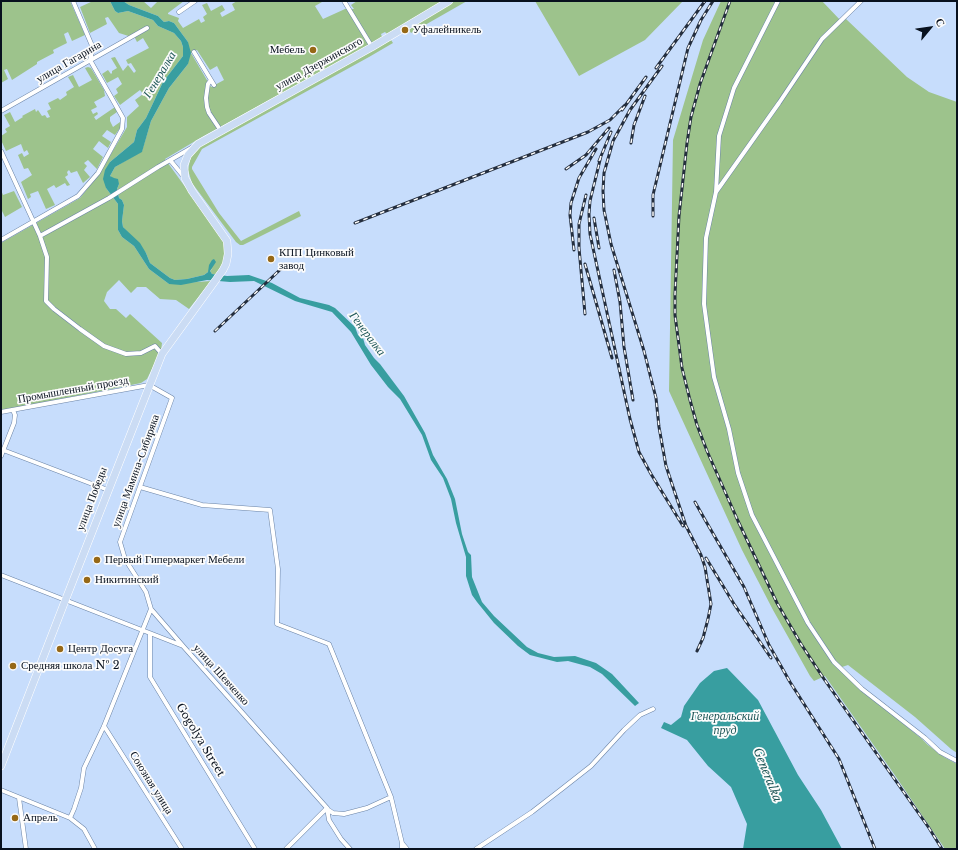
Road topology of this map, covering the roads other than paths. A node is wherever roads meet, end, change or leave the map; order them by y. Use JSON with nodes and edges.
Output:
{"nodes":[{"id":1,"x":73,"y":1,"type":"edge"},
{"id":2,"x":195,"y":1,"type":"edge"},
{"id":3,"x":344,"y":1,"type":"edge"},
{"id":4,"x":449,"y":1,"type":"edge"},
{"id":5,"x":778,"y":1,"type":"edge"},
{"id":6,"x":861,"y":1,"type":"edge"},
{"id":7,"x":178,"y":12,"type":"dead end"},
{"id":8,"x":147,"y":28,"type":"dead end"},
{"id":9,"x":372,"y":47,"type":"junction"},
{"id":10,"x":194,"y":52,"type":"dead end"},
{"id":11,"x":90,"y":60,"type":"junction"},
{"id":12,"x":211,"y":80,"type":"junction"},
{"id":13,"x":214,"y":85,"type":"dead end"},
{"id":14,"x":1,"y":111,"type":"edge"},
{"id":15,"x":221,"y":131,"type":"junction"},
{"id":16,"x":198,"y":144,"type":"junction"},
{"id":17,"x":1,"y":151,"type":"edge"},
{"id":18,"x":170,"y":160,"type":"junction"},
{"id":19,"x":185,"y":178,"type":"junction"},
{"id":20,"x":716,"y":192,"type":"junction"},
{"id":21,"x":33,"y":222,"type":"junction"},
{"id":22,"x":40,"y":236,"type":"junction"},
{"id":23,"x":1,"y":240,"type":"edge"},
{"id":24,"x":162,"y":354,"type":"junction"},
{"id":25,"x":149,"y":385,"type":"junction"},
{"id":26,"x":14,"y":410,"type":"junction"},
{"id":27,"x":1,"y":412,"type":"edge"},
{"id":28,"x":3,"y":450,"type":"junction"},
{"id":29,"x":1,"y":456,"type":"edge"},
{"id":30,"x":140,"y":487,"type":"junction"},
{"id":31,"x":108,"y":490,"type":"junction"},
{"id":32,"x":1,"y":576,"type":"edge"},
{"id":33,"x":65,"y":601,"type":"junction"},
{"id":34,"x":151,"y":609,"type":"junction"},
{"id":35,"x":142,"y":631,"type":"junction"},
{"id":36,"x":150,"y":634,"type":"junction"},
{"id":37,"x":183,"y":646,"type":"junction"},
{"id":38,"x":653,"y":709,"type":"dead end"},
{"id":39,"x":104,"y":726,"type":"junction"},
{"id":40,"x":957,"y":761,"type":"edge"},
{"id":41,"x":1,"y":766,"type":"edge"},
{"id":42,"x":1,"y":790,"type":"edge"},
{"id":43,"x":391,"y":797,"type":"junction"},
{"id":44,"x":19,"y":798,"type":"junction"},
{"id":45,"x":327,"y":808,"type":"junction"},
{"id":46,"x":70,"y":818,"type":"junction"},
{"id":47,"x":402,"y":842,"type":"junction"},
{"id":48,"x":26,"y":849,"type":"edge"},
{"id":49,"x":95,"y":849,"type":"edge"},
{"id":50,"x":182,"y":849,"type":"edge"},
{"id":51,"x":256,"y":849,"type":"edge"},
{"id":52,"x":286,"y":849,"type":"edge"},
{"id":53,"x":350,"y":849,"type":"edge"},
{"id":54,"x":402,"y":849,"type":"edge"},
{"id":55,"x":407,"y":849,"type":"edge"},
{"id":56,"x":476,"y":849,"type":"edge"}],
"edges":[{"from":1,"to":11,"type":"street"},
{"from":2,"to":7,"type":"street"},
{"from":3,"to":9,"type":"street"},
{"from":4,"to":9,"type":"main road","name":"улица Дзержинского"},
{"from":5,"to":20,"type":"street"},
{"from":6,"to":20,"type":"street"},
{"from":8,"to":11,"type":"street","name":"улица Гагарина"},
{"from":9,"to":15,"type":"main road","name":"улица Дзержинского"},
{"from":10,"to":12,"type":"street"},
{"from":11,"to":14,"type":"street","name":"улица Гагарина"},
{"from":11,"to":21,"type":"street"},
{"from":12,"to":13,"type":"street"},
{"from":12,"to":15,"type":"street"},
{"from":15,"to":16,"type":"main road","name":"улица Дзержинского"},
{"from":16,"to":18,"type":"street"},
{"from":16,"to":19,"type":"main road"},
{"from":17,"to":21,"type":"street"},
{"from":18,"to":19,"type":"street"},
{"from":18,"to":22,"type":"street"},
{"from":19,"to":24,"type":"main road","name":"улица Победы"},
{"from":20,"to":40,"type":"street"},
{"from":21,"to":22,"type":"street"},
{"from":21,"to":23,"type":"street"},
{"from":22,"to":24,"type":"street"},
{"from":24,"to":25,"type":"main road","name":"улица Победы"},
{"from":25,"to":26,"type":"street","name":"Промышленный проезд"},
{"from":25,"to":30,"type":"street","name":"улица Мамина-Сибиряка"},
{"from":25,"to":31,"type":"main road","name":"улица Победы"},
{"from":26,"to":27,"type":"street","name":"Промышленный проезд"},
{"from":26,"to":28,"type":"street"},
{"from":28,"to":29,"type":"street"},
{"from":28,"to":31,"type":"street"},
{"from":30,"to":34,"type":"street","name":"улица Мамина-Сибиряка"},
{"from":30,"to":43,"type":"street"},
{"from":31,"to":33,"type":"main road","name":"улица Победы"},
{"from":32,"to":33,"type":"street","name":"улица Шевченко"},
{"from":33,"to":35,"type":"street","name":"улица Шевченко"},
{"from":33,"to":41,"type":"main road","name":"улица Победы"},
{"from":34,"to":35,"type":"street"},
{"from":34,"to":37,"type":"street"},
{"from":35,"to":36,"type":"street","name":"улица Шевченко"},
{"from":35,"to":39,"type":"street"},
{"from":36,"to":37,"type":"street","name":"улица Шевченко"},
{"from":36,"to":51,"type":"street","name":"Gogolya Street"},
{"from":37,"to":45,"type":"street","name":"улица Шевченко"},
{"from":38,"to":56,"type":"street"},
{"from":39,"to":46,"type":"street"},
{"from":39,"to":50,"type":"street","name":"Союзная улица"},
{"from":42,"to":44,"type":"street"},
{"from":43,"to":45,"type":"street"},
{"from":43,"to":47,"type":"street"},
{"from":44,"to":46,"type":"street"},
{"from":44,"to":48,"type":"street"},
{"from":45,"to":52,"type":"street"},
{"from":45,"to":53,"type":"street","name":"улица Шевченко"},
{"from":46,"to":49,"type":"street"},
{"from":47,"to":54,"type":"street"},
{"from":47,"to":55,"type":"street"}]}
